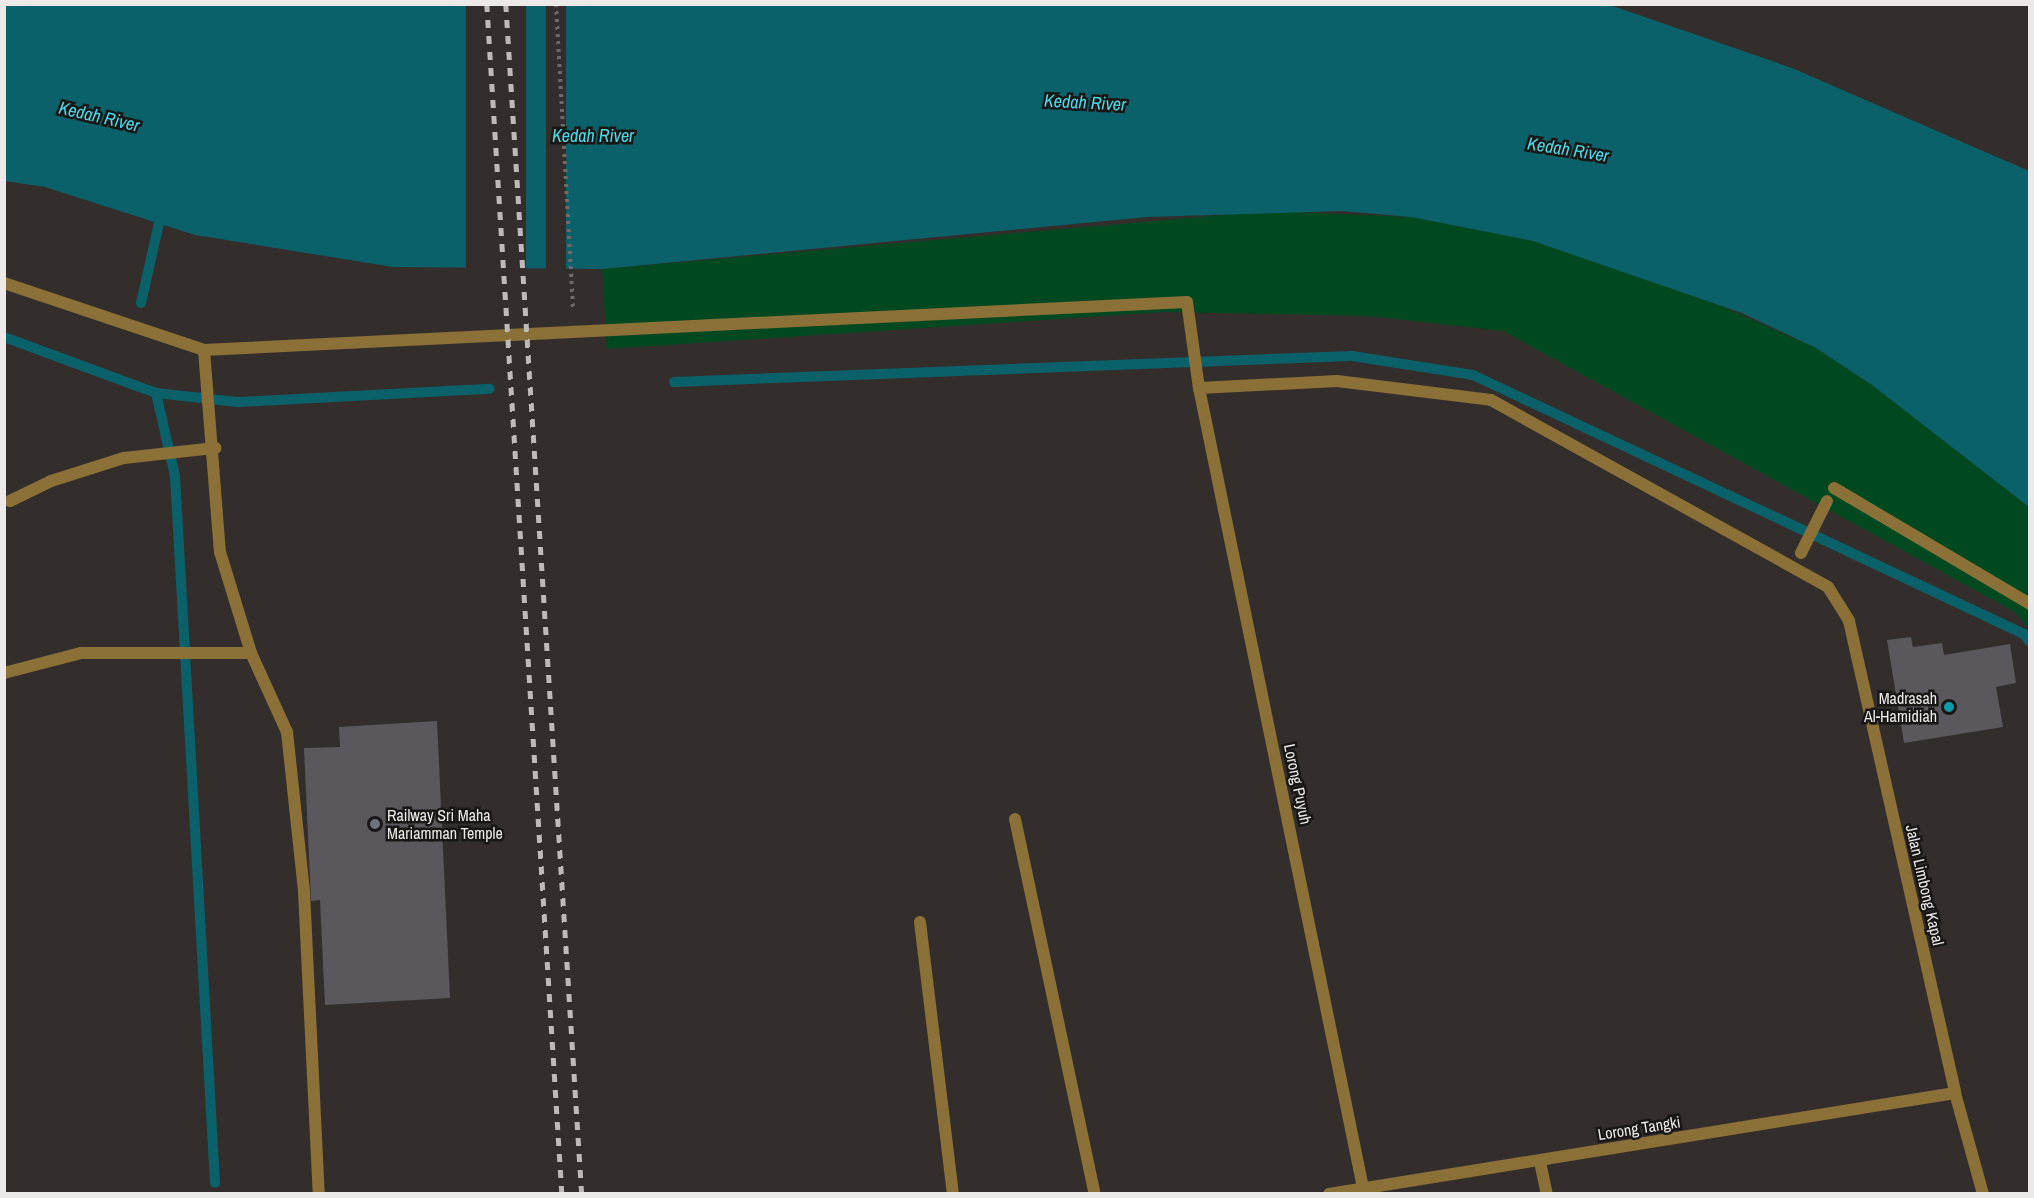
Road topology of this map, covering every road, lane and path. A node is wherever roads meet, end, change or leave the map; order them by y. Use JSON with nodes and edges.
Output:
{"nodes":[{"id":1,"x":556,"y":4,"type":"edge"},
{"id":2,"x":572,"y":280,"type":"dead end"},
{"id":3,"x":4,"y":283,"type":"edge"},
{"id":4,"x":204,"y":350,"type":"junction"},
{"id":5,"x":1199,"y":388,"type":"junction"},
{"id":6,"x":215,"y":448,"type":"junction"},
{"id":7,"x":1834,"y":488,"type":"dead end"},
{"id":8,"x":10,"y":501,"type":"dead end"},
{"id":9,"x":1827,"y":501,"type":"dead end"},
{"id":10,"x":1801,"y":552,"type":"dead end"},
{"id":11,"x":2030,"y":604,"type":"edge"},
{"id":12,"x":251,"y":653,"type":"junction"},
{"id":13,"x":4,"y":673,"type":"edge"},
{"id":14,"x":1015,"y":819,"type":"dead end"},
{"id":15,"x":920,"y":922,"type":"dead end"},
{"id":16,"x":1955,"y":1093,"type":"junction"},
{"id":17,"x":1540,"y":1162,"type":"junction"},
{"id":18,"x":1363,"y":1188,"type":"junction"},
{"id":19,"x":319,"y":1194,"type":"edge"},
{"id":20,"x":953,"y":1194,"type":"edge"},
{"id":21,"x":1095,"y":1194,"type":"edge"},
{"id":22,"x":1329,"y":1194,"type":"edge"},
{"id":23,"x":1547,"y":1194,"type":"edge"},
{"id":24,"x":1983,"y":1194,"type":"edge"}],
"edges":[{"from":1,"to":2,"type":"path"},
{"from":3,"to":4,"type":"street"},
{"from":4,"to":5,"type":"street","name":"Lorong Puyuh"},
{"from":4,"to":6,"type":"street"},
{"from":5,"to":16,"type":"street","name":"Jalan Limbong Kapal"},
{"from":5,"to":18,"type":"street","name":"Lorong Puyuh"},
{"from":6,"to":8,"type":"street"},
{"from":6,"to":12,"type":"street"},
{"from":7,"to":11,"type":"street"},
{"from":9,"to":10,"type":"street"},
{"from":12,"to":13,"type":"street"},
{"from":12,"to":19,"type":"street"},
{"from":14,"to":21,"type":"street"},
{"from":15,"to":20,"type":"street"},
{"from":16,"to":17,"type":"street","name":"Lorong Tangki"},
{"from":16,"to":24,"type":"street","name":"Jalan Limbong Kapal"},
{"from":17,"to":18,"type":"street","name":"Lorong Tangki"},
{"from":17,"to":23,"type":"street"},
{"from":18,"to":22,"type":"street","name":"Lorong Tangki"}]}
